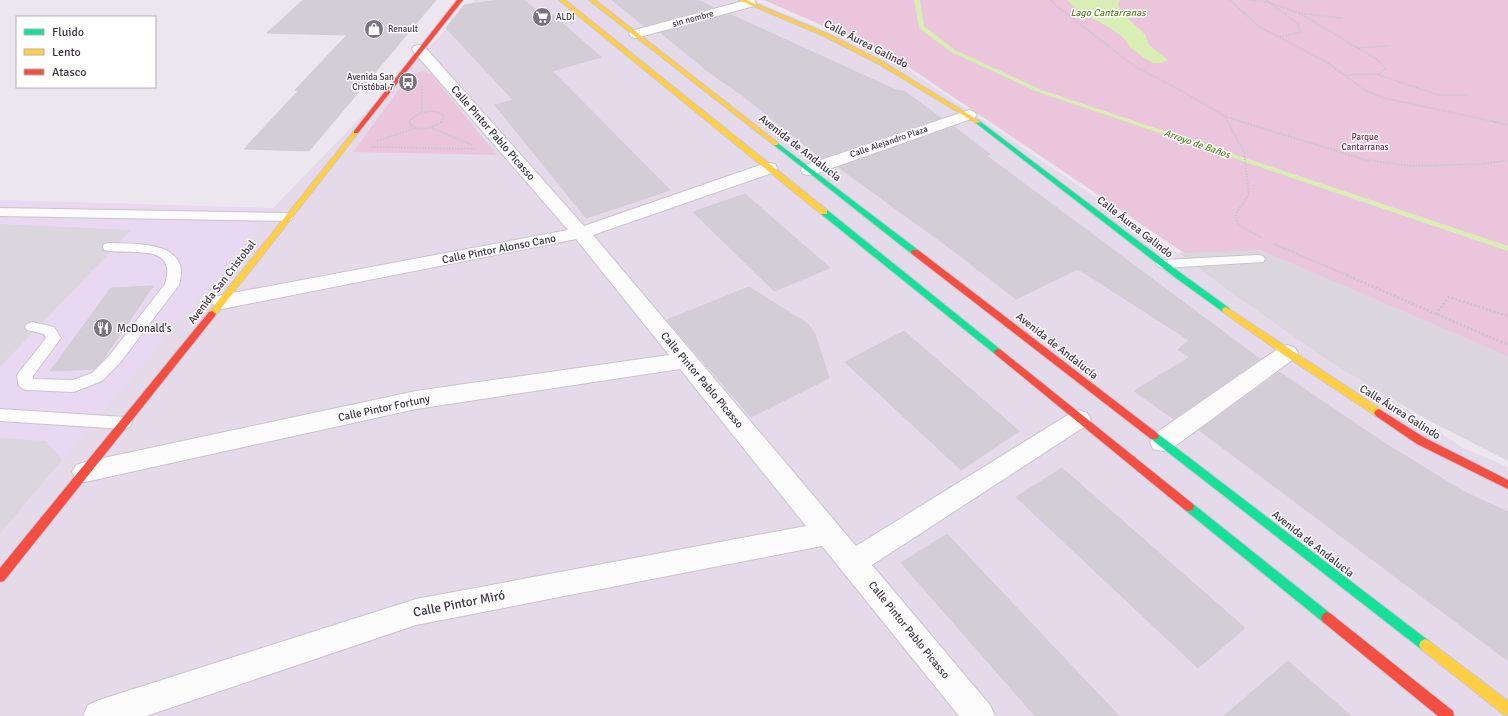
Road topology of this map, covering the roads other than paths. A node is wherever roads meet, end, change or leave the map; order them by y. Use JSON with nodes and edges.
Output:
{"nodes":[{"id":1,"x":460,"y":0,"type":"edge"},
{"id":2,"x":562,"y":0,"type":"edge"},
{"id":3,"x":592,"y":0,"type":"edge"},
{"id":4,"x":746,"y":2,"type":"edge"},
{"id":5,"x":636,"y":34,"type":"junction"},
{"id":6,"x":419,"y":49,"type":"junction"},
{"id":7,"x":969,"y":115,"type":"junction"},
{"id":8,"x":769,"y":168,"type":"junction"},
{"id":9,"x":809,"y":170,"type":"junction"},
{"id":10,"x":0,"y":212,"type":"edge"},
{"id":11,"x":288,"y":217,"type":"junction"},
{"id":12,"x":581,"y":233,"type":"junction"},
{"id":13,"x":109,"y":247,"type":"dead end"},
{"id":14,"x":1258,"y":259,"type":"dead end"},
{"id":15,"x":1163,"y":264,"type":"junction"},
{"id":16,"x":222,"y":302,"type":"junction"},
{"id":17,"x":32,"y":327,"type":"dead end"},
{"id":18,"x":1287,"y":353,"type":"junction"},
{"id":19,"x":686,"y":360,"type":"junction"},
{"id":20,"x":0,"y":415,"type":"edge"},
{"id":21,"x":1079,"y":419,"type":"junction"},
{"id":22,"x":124,"y":423,"type":"junction"},
{"id":23,"x":1162,"y":442,"type":"junction"},
{"id":24,"x":85,"y":472,"type":"junction"},
{"id":25,"x":1508,"y":485,"type":"edge"},
{"id":26,"x":829,"y":533,"type":"junction"},
{"id":27,"x":853,"y":562,"type":"junction"},
{"id":28,"x":0,"y":577,"type":"edge"},
{"id":29,"x":1508,"y":709,"type":"edge"},
{"id":30,"x":99,"y":716,"type":"edge"},
{"id":31,"x":979,"y":716,"type":"edge"},
{"id":32,"x":1448,"y":716,"type":"edge"}],
"edges":[{"from":1,"to":6,"type":"main road","name":"Avenida San Cristobal"},
{"from":2,"to":8,"type":"main road"},
{"from":3,"to":5,"type":"main road","name":"Avenida de Andalucía"},
{"from":4,"to":5,"type":"street","name":"sin nombre"},
{"from":4,"to":7,"type":"main road","name":"Calle Áurea Galindo"},
{"from":5,"to":9,"type":"main road","name":"Avenida de Andalucía"},
{"from":6,"to":11,"type":"main road","name":"Avenida San Cristobal"},
{"from":6,"to":12,"type":"street","name":"Calle Pintor Pablo Picasso"},
{"from":7,"to":9,"type":"street","name":"Calle Alejandro Plaza"},
{"from":7,"to":15,"type":"main road","name":"Calle Áurea Galindo"},
{"from":8,"to":12,"type":"street","name":"Calle Pintor Alonso Cano"},
{"from":8,"to":21,"type":"main road"},
{"from":9,"to":23,"type":"main road","name":"Avenida de Andalucía"},
{"from":10,"to":11,"type":"lane"},
{"from":11,"to":16,"type":"main road","name":"Avenida San Cristobal"},
{"from":12,"to":16,"type":"street","name":"Calle Pintor Alonso Cano"},
{"from":12,"to":19,"type":"street","name":"Calle Pintor Pablo Picasso"},
{"from":13,"to":17,"type":"lane"},
{"from":14,"to":15,"type":"lane"},
{"from":15,"to":18,"type":"main road","name":"Calle Áurea Galindo"},
{"from":16,"to":22,"type":"main road","name":"Avenida San Cristobal"},
{"from":18,"to":23,"type":"street"},
{"from":18,"to":25,"type":"main road","name":"Calle Áurea Galindo"},
{"from":19,"to":24,"type":"street","name":"Calle Pintor Fortuny"},
{"from":19,"to":26,"type":"street","name":"Calle Pintor Pablo Picasso"},
{"from":20,"to":22,"type":"lane"},
{"from":21,"to":27,"type":"street"},
{"from":21,"to":32,"type":"main road"},
{"from":22,"to":24,"type":"main road","name":"Avenida San Cristobal"},
{"from":23,"to":29,"type":"main road","name":"Avenida de Andalucía"},
{"from":24,"to":28,"type":"main road","name":"Avenida San Cristobal"},
{"from":26,"to":27,"type":"street","name":"Calle Pintor Pablo Picasso"},
{"from":26,"to":30,"type":"street","name":"Calle Pintor Miró"},
{"from":27,"to":31,"type":"street","name":"Calle Pintor Pablo Picasso"}]}
